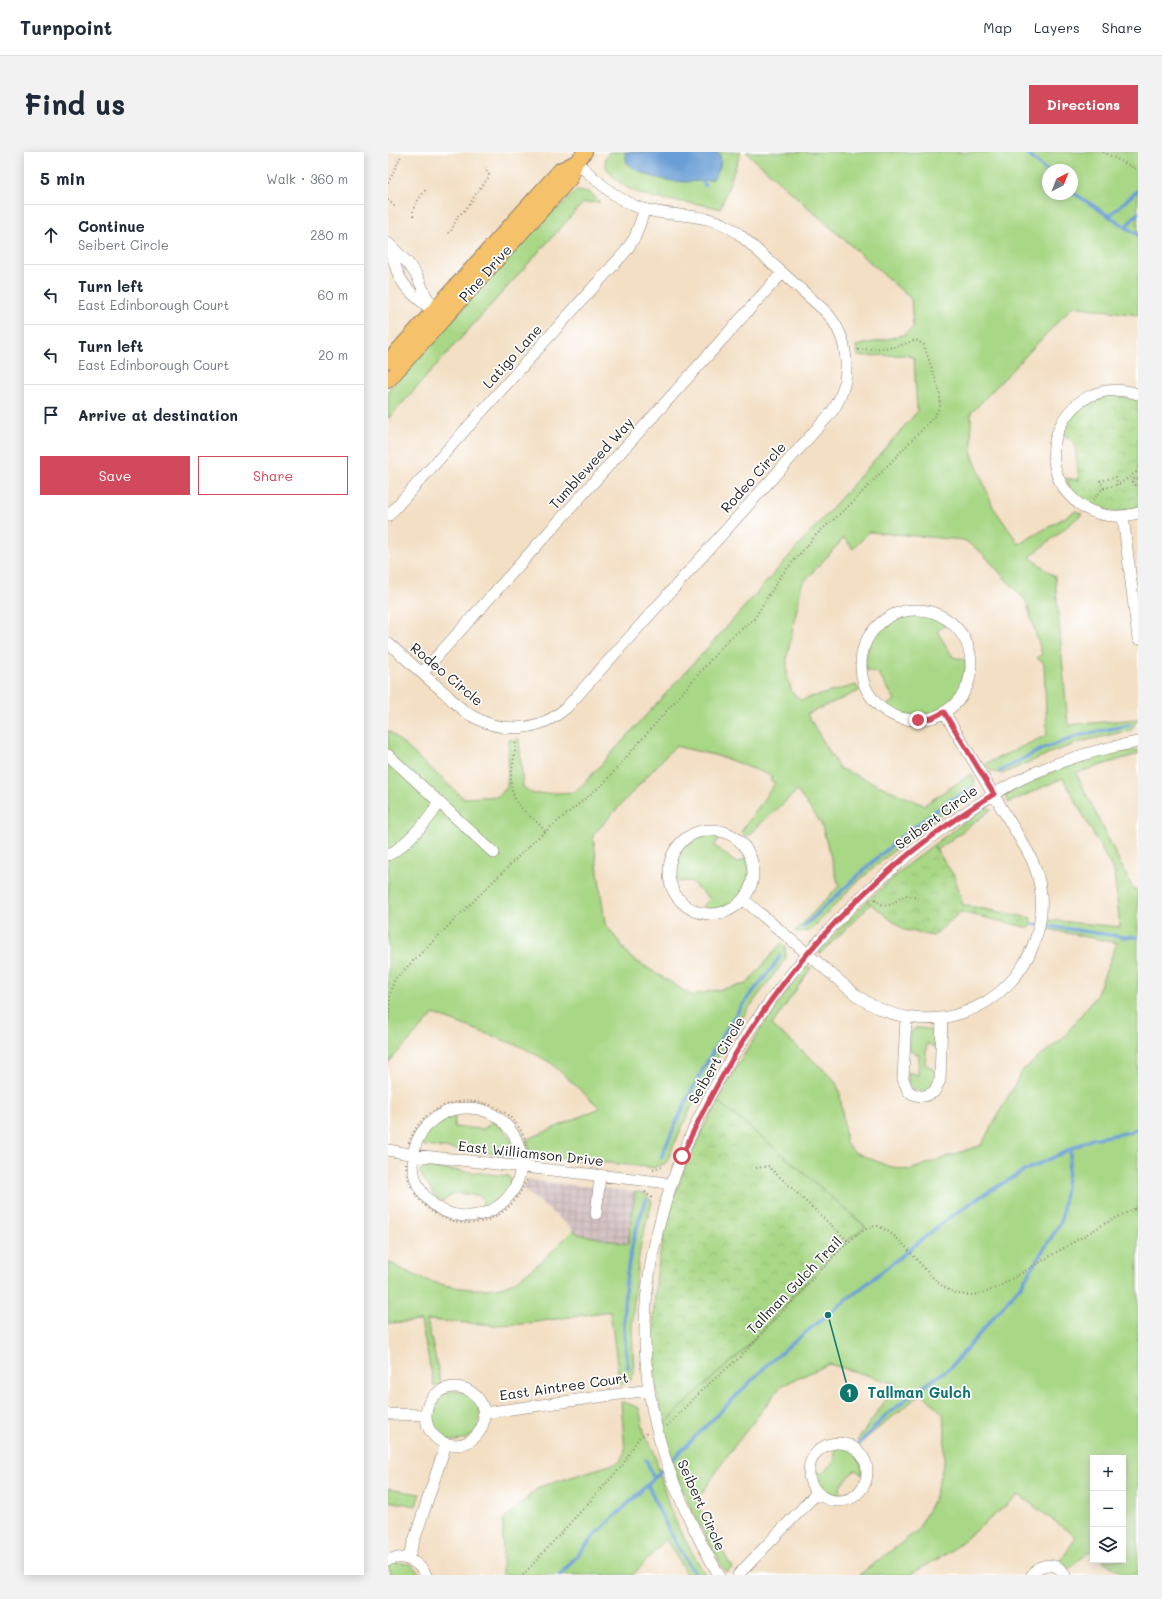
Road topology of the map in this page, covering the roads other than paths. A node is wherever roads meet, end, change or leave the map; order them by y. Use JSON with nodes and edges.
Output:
{"nodes":[{"id":1,"x":580,"y":157,"type":"edge"},
{"id":2,"x":645,"y":209,"type":"junction"},
{"id":3,"x":388,"y":243,"type":"edge"},
{"id":4,"x":388,"y":250,"type":"edge"},
{"id":5,"x":782,"y":273,"type":"junction"},
{"id":6,"x":438,"y":312,"type":"junction"},
{"id":7,"x":388,"y":361,"type":"edge"},
{"id":8,"x":388,"y":381,"type":"edge"},
{"id":9,"x":1138,"y":394,"type":"edge"},
{"id":10,"x":1138,"y":513,"type":"edge"},
{"id":11,"x":388,"y":516,"type":"edge"},
{"id":12,"x":1124,"y":516,"type":"junction"},
{"id":13,"x":1138,"y":639,"type":"edge"},
{"id":14,"x":388,"y":643,"type":"edge"},
{"id":15,"x":422,"y":673,"type":"junction"},
{"id":16,"x":944,"y":712,"type":"junction"},
{"id":17,"x":1138,"y":742,"type":"edge"},
{"id":18,"x":388,"y":755,"type":"edge"},
{"id":19,"x":994,"y":794,"type":"junction"},
{"id":20,"x":437,"y":800,"type":"junction"},
{"id":21,"x":494,"y":853,"type":"dead end"},
{"id":22,"x":388,"y":855,"type":"edge"},
{"id":23,"x":743,"y":899,"type":"junction"},
{"id":24,"x":808,"y":953,"type":"junction"},
{"id":25,"x":906,"y":1017,"type":"junction"},
{"id":26,"x":942,"y":1019,"type":"junction"},
{"id":27,"x":388,"y":1150,"type":"edge"},
{"id":28,"x":414,"y":1155,"type":"junction"},
{"id":29,"x":521,"y":1167,"type":"junction"},
{"id":30,"x":600,"y":1176,"type":"junction"},
{"id":31,"x":671,"y":1185,"type":"junction"},
{"id":32,"x":596,"y":1214,"type":"dead end"},
{"id":33,"x":649,"y":1390,"type":"junction"},
{"id":34,"x":483,"y":1413,"type":"junction"},
{"id":35,"x":388,"y":1414,"type":"edge"},
{"id":36,"x":426,"y":1415,"type":"junction"},
{"id":37,"x":446,"y":1444,"type":"junction"},
{"id":38,"x":817,"y":1493,"type":"junction"},
{"id":39,"x":408,"y":1559,"type":"junction"},
{"id":40,"x":388,"y":1560,"type":"edge"},
{"id":41,"x":426,"y":1575,"type":"edge"},
{"id":42,"x":719,"y":1575,"type":"edge"},
{"id":43,"x":738,"y":1575,"type":"edge"},
{"id":44,"x":1032,"y":1575,"type":"edge"},
{"id":45,"x":1065,"y":1575,"type":"edge"}],
"edges":[{"from":1,"to":2,"type":"street","name":"Rodeo Circle"},
{"from":1,"to":6,"type":"main road","name":"Pine Drive"},
{"from":2,"to":5,"type":"street","name":"Rodeo Circle"},
{"from":2,"to":11,"type":"street","name":"Latigo Lane"},
{"from":3,"to":6,"type":"street"},
{"from":4,"to":6,"type":"street"},
{"from":5,"to":15,"type":"street","name":"Tumbleweed Way"},
{"from":5,"to":15,"type":"street","name":"Rodeo Circle"},
{"from":6,"to":7,"type":"main road","name":"Pine Drive"},
{"from":6,"to":8,"type":"main road","name":"Pine Drive"},
{"from":9,"to":12,"type":"street"},
{"from":10,"to":12,"type":"street"},
{"from":12,"to":13,"type":"street"},
{"from":14,"to":15,"type":"street","name":"Rodeo Circle"},
{"from":16,"to":16,"type":"street"},
{"from":16,"to":19,"type":"street"},
{"from":17,"to":19,"type":"street","name":"Seibert Circle"},
{"from":18,"to":20,"type":"street"},
{"from":19,"to":24,"type":"street","name":"Seibert Circle"},
{"from":19,"to":26,"type":"street"},
{"from":20,"to":21,"type":"street"},
{"from":20,"to":22,"type":"street"},
{"from":23,"to":23,"type":"street"},
{"from":23,"to":24,"type":"street"},
{"from":24,"to":25,"type":"street"},
{"from":24,"to":31,"type":"street","name":"Seibert Circle"},
{"from":25,"to":26,"type":"street"},
{"from":25,"to":26,"type":"street"},
{"from":27,"to":28,"type":"street","name":"East Williamson Drive"},
{"from":28,"to":29,"type":"street","name":"East Williamson Drive"},
{"from":28,"to":29,"type":"street"},
{"from":28,"to":29,"type":"street"},
{"from":29,"to":30,"type":"street","name":"East Williamson Drive"},
{"from":30,"to":31,"type":"street","name":"East Williamson Drive"},
{"from":30,"to":32,"type":"street"},
{"from":31,"to":33,"type":"street","name":"Seibert Circle"},
{"from":33,"to":34,"type":"street","name":"East Aintree Court"},
{"from":33,"to":42,"type":"street","name":"Seibert Circle"},
{"from":34,"to":36,"type":"street","name":"East Aintree Court"},
{"from":34,"to":37,"type":"street","name":"East Aintree Court"},
{"from":35,"to":36,"type":"street"},
{"from":36,"to":37,"type":"street"},
{"from":37,"to":39,"type":"street"},
{"from":38,"to":38,"type":"street"},
{"from":38,"to":43,"type":"street"},
{"from":39,"to":40,"type":"street"},
{"from":39,"to":41,"type":"street"},
{"from":44,"to":45,"type":"street"}]}
